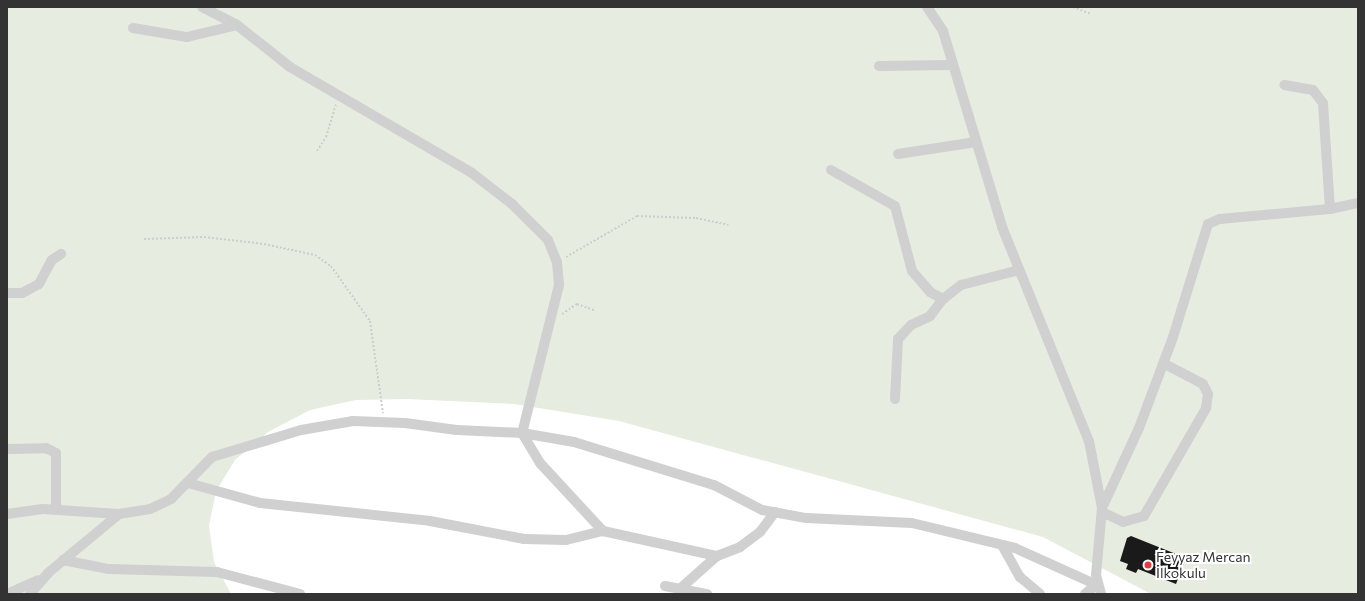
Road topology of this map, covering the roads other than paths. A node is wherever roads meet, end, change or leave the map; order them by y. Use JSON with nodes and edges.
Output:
{"nodes":[{"id":1,"x":202,"y":7,"type":"edge"},
{"id":2,"x":927,"y":7,"type":"edge"},
{"id":3,"x":237,"y":25,"type":"junction"},
{"id":4,"x":133,"y":28,"type":"dead end"},
{"id":5,"x":953,"y":65,"type":"junction"},
{"id":6,"x":879,"y":66,"type":"dead end"},
{"id":7,"x":1284,"y":85,"type":"dead end"},
{"id":8,"x":976,"y":142,"type":"junction"},
{"id":9,"x":898,"y":154,"type":"dead end"},
{"id":10,"x":831,"y":170,"type":"dead end"},
{"id":11,"x":1358,"y":203,"type":"edge"},
{"id":12,"x":1330,"y":209,"type":"junction"},
{"id":13,"x":61,"y":254,"type":"dead end"},
{"id":14,"x":1019,"y":270,"type":"junction"},
{"id":15,"x":7,"y":292,"type":"edge"},
{"id":16,"x":943,"y":299,"type":"junction"},
{"id":17,"x":1163,"y":363,"type":"junction"},
{"id":18,"x":895,"y":399,"type":"dead end"},
{"id":19,"x":522,"y":433,"type":"junction"},
{"id":20,"x":7,"y":449,"type":"edge"},
{"id":21,"x":188,"y":483,"type":"junction"},
{"id":22,"x":56,"y":510,"type":"junction"},
{"id":23,"x":1102,"y":510,"type":"junction"},
{"id":24,"x":775,"y":512,"type":"junction"},
{"id":25,"x":7,"y":514,"type":"edge"},
{"id":26,"x":119,"y":514,"type":"junction"},
{"id":27,"x":603,"y":531,"type":"junction"},
{"id":28,"x":1002,"y":545,"type":"junction"},
{"id":29,"x":717,"y":556,"type":"junction"},
{"id":30,"x":63,"y":560,"type":"junction"},
{"id":31,"x":48,"y":573,"type":"junction"},
{"id":32,"x":665,"y":586,"type":"dead end"},
{"id":33,"x":682,"y":586,"type":"junction"},
{"id":34,"x":1098,"y":588,"type":"edge"},
{"id":35,"x":7,"y":594,"type":"edge"},
{"id":36,"x":30,"y":594,"type":"edge"},
{"id":37,"x":300,"y":594,"type":"edge"},
{"id":38,"x":707,"y":594,"type":"edge"},
{"id":39,"x":1040,"y":594,"type":"edge"},
{"id":40,"x":1085,"y":594,"type":"edge"}],
"edges":[{"from":1,"to":3,"type":"street"},
{"from":2,"to":5,"type":"street"},
{"from":3,"to":4,"type":"street"},
{"from":3,"to":19,"type":"street"},
{"from":5,"to":6,"type":"street"},
{"from":5,"to":8,"type":"street"},
{"from":7,"to":12,"type":"street"},
{"from":8,"to":9,"type":"street"},
{"from":8,"to":14,"type":"street"},
{"from":10,"to":16,"type":"street"},
{"from":11,"to":12,"type":"street"},
{"from":12,"to":17,"type":"street"},
{"from":13,"to":15,"type":"street"},
{"from":14,"to":16,"type":"street"},
{"from":14,"to":23,"type":"street"},
{"from":16,"to":18,"type":"street"},
{"from":17,"to":23,"type":"street"},
{"from":17,"to":23,"type":"street"},
{"from":19,"to":21,"type":"street"},
{"from":19,"to":24,"type":"street"},
{"from":19,"to":27,"type":"street"},
{"from":20,"to":22,"type":"street"},
{"from":21,"to":26,"type":"street"},
{"from":21,"to":27,"type":"street"},
{"from":22,"to":25,"type":"street"},
{"from":22,"to":26,"type":"street"},
{"from":23,"to":34,"type":"street"},
{"from":24,"to":28,"type":"street"},
{"from":24,"to":29,"type":"street"},
{"from":26,"to":30,"type":"street"},
{"from":27,"to":29,"type":"street"},
{"from":28,"to":34,"type":"street"},
{"from":28,"to":39,"type":"street"},
{"from":29,"to":33,"type":"street"},
{"from":30,"to":31,"type":"street"},
{"from":30,"to":37,"type":"street"},
{"from":31,"to":35,"type":"street"},
{"from":31,"to":36,"type":"street"},
{"from":32,"to":33,"type":"street"},
{"from":33,"to":38,"type":"street"},
{"from":34,"to":40,"type":"street"}]}
